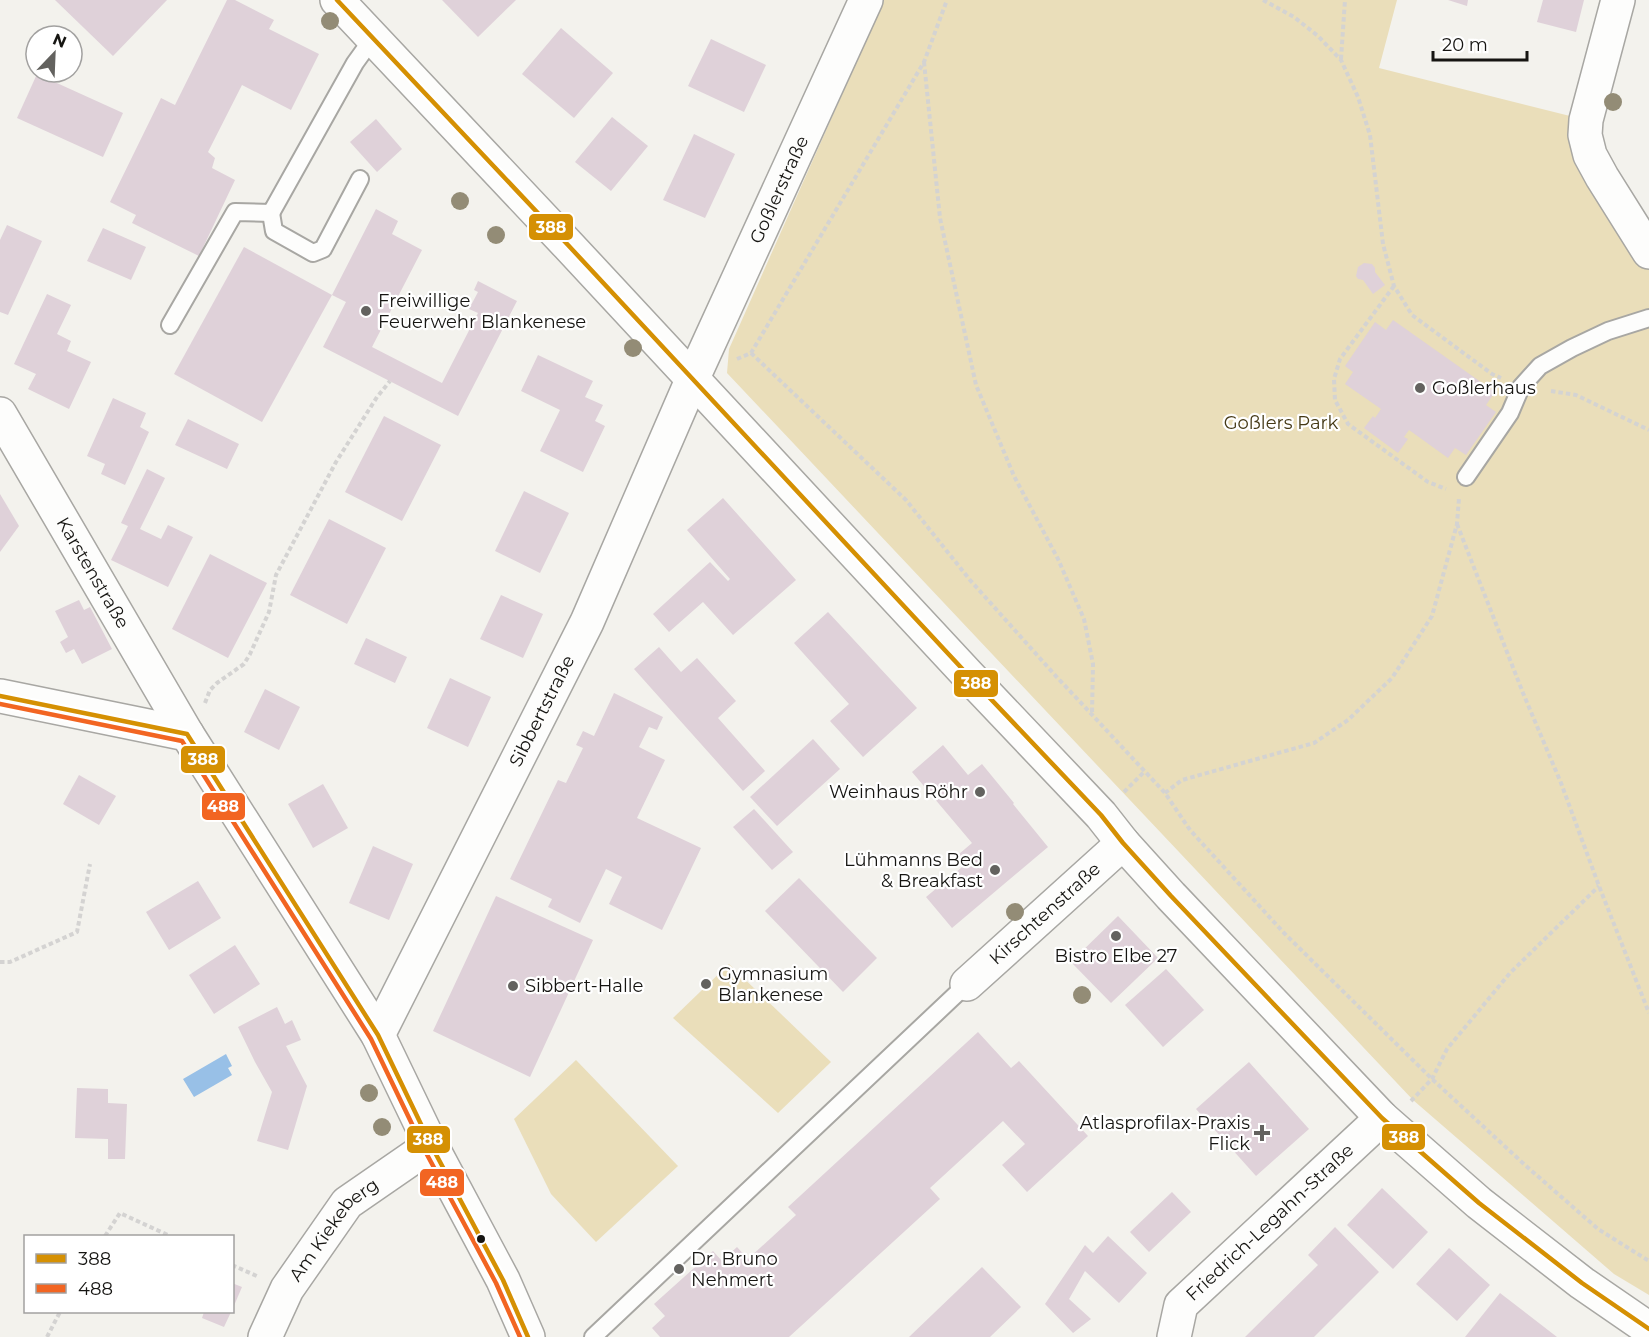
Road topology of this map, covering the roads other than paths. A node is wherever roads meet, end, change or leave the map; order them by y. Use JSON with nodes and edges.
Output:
{"nodes":[{"id":1,"x":866,"y":0,"type":"edge"},
{"id":2,"x":1618,"y":0,"type":"edge"},
{"id":3,"x":342,"y":2,"type":"edge"},
{"id":4,"x":373,"y":38,"type":"junction"},
{"id":5,"x":360,"y":179,"type":"dead end"},
{"id":6,"x":272,"y":213,"type":"junction"},
{"id":7,"x":1649,"y":252,"type":"edge"},
{"id":8,"x":1649,"y":318,"type":"edge"},
{"id":9,"x":170,"y":325,"type":"dead end"},
{"id":10,"x":692,"y":380,"type":"junction"},
{"id":11,"x":0,"y":414,"type":"edge"},
{"id":12,"x":1466,"y":477,"type":"road end"},
{"id":13,"x":0,"y":696,"type":"edge"},
{"id":14,"x":187,"y":734,"type":"junction"},
{"id":15,"x":1123,"y":843,"type":"junction"},
{"id":16,"x":967,"y":984,"type":"joint"},
{"id":17,"x":378,"y":1035,"type":"junction"},
{"id":18,"x":1396,"y":1110,"type":"junction"},
{"id":19,"x":431,"y":1145,"type":"junction"},
{"id":20,"x":1649,"y":1329,"type":"edge"},
{"id":21,"x":265,"y":1337,"type":"edge"},
{"id":22,"x":528,"y":1337,"type":"edge"},
{"id":23,"x":593,"y":1337,"type":"edge"},
{"id":24,"x":1174,"y":1337,"type":"edge"}],
"edges":[{"from":1,"to":10,"type":"street","name":"Goßlerstraße"},
{"from":2,"to":7,"type":"street"},
{"from":3,"to":4,"type":"street"},
{"from":4,"to":6,"type":"lane"},
{"from":4,"to":10,"type":"street"},
{"from":5,"to":6,"type":"lane"},
{"from":6,"to":9,"type":"lane"},
{"from":8,"to":12,"type":"lane"},
{"from":10,"to":15,"type":"street"},
{"from":10,"to":17,"type":"street","name":"Sibbertstraße"},
{"from":11,"to":14,"type":"street","name":"Karstenstraße"},
{"from":13,"to":14,"type":"street"},
{"from":14,"to":17,"type":"street","name":"Karstenstraße"},
{"from":15,"to":16,"type":"street","name":"Kirschtenstraße"},
{"from":15,"to":18,"type":"street"},
{"from":16,"to":23,"type":"lane"},
{"from":17,"to":19,"type":"street","name":"Karstenstraße"},
{"from":18,"to":20,"type":"street"},
{"from":18,"to":24,"type":"street","name":"Friedrich-Legahn-Straße"},
{"from":19,"to":21,"type":"street","name":"Am Kiekeberg"},
{"from":19,"to":22,"type":"street","name":"Karstenstraße"}]}
